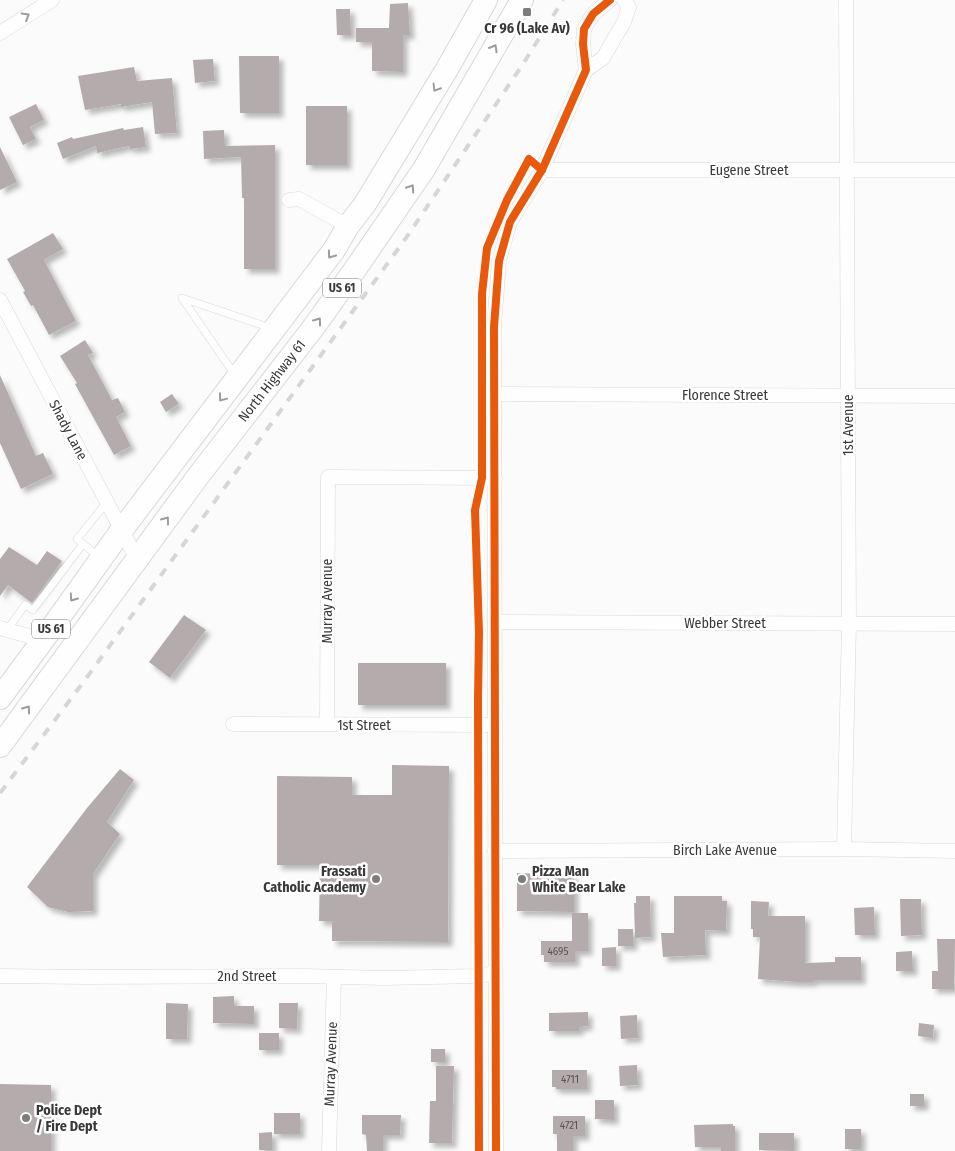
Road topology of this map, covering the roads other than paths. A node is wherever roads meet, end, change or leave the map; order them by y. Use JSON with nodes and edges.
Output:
{"nodes":[{"id":1,"x":52,"y":0,"type":"edge"},
{"id":2,"x":486,"y":0,"type":"edge"},
{"id":3,"x":522,"y":0,"type":"edge"},
{"id":4,"x":610,"y":0,"type":"edge"},
{"id":5,"x":624,"y":0,"type":"edge"},
{"id":6,"x":846,"y":0,"type":"edge"},
{"id":7,"x":0,"y":33,"type":"edge"},
{"id":8,"x":586,"y":70,"type":"junction"},
{"id":9,"x":542,"y":170,"type":"junction"},
{"id":10,"x":848,"y":170,"type":"junction"},
{"id":11,"x":955,"y":170,"type":"edge"},
{"id":12,"x":289,"y":200,"type":"dead end"},
{"id":13,"x":348,"y":226,"type":"junction"},
{"id":14,"x":0,"y":300,"type":"edge"},
{"id":15,"x":272,"y":332,"type":"junction"},
{"id":16,"x":239,"y":375,"type":"junction"},
{"id":17,"x":495,"y":394,"type":"junction"},
{"id":18,"x":848,"y":395,"type":"junction"},
{"id":19,"x":955,"y":396,"type":"edge"},
{"id":20,"x":495,"y":478,"type":"junction"},
{"id":21,"x":106,"y":502,"type":"junction"},
{"id":22,"x":121,"y":530,"type":"junction"},
{"id":23,"x":83,"y":544,"type":"junction"},
{"id":24,"x":101,"y":558,"type":"junction"},
{"id":25,"x":137,"y":559,"type":"junction"},
{"id":26,"x":495,"y":622,"type":"junction"},
{"id":27,"x":849,"y":624,"type":"junction"},
{"id":28,"x":955,"y":624,"type":"edge"},
{"id":29,"x":3,"y":629,"type":"edge"},
{"id":30,"x":43,"y":640,"type":"junction"},
{"id":31,"x":0,"y":698,"type":"edge"},
{"id":32,"x":233,"y":724,"type":"dead end"},
{"id":33,"x":327,"y":724,"type":"junction"},
{"id":34,"x":495,"y":725,"type":"junction"},
{"id":35,"x":0,"y":746,"type":"edge"},
{"id":36,"x":844,"y":849,"type":"junction"},
{"id":37,"x":495,"y":851,"type":"junction"},
{"id":38,"x":955,"y":851,"type":"edge"},
{"id":39,"x":495,"y":973,"type":"junction"},
{"id":40,"x":0,"y":976,"type":"edge"},
{"id":41,"x":334,"y":977,"type":"junction"},
{"id":42,"x":329,"y":1151,"type":"edge"},
{"id":43,"x":496,"y":1151,"type":"edge"}],
"edges":[{"from":7,"to":1,"type":"street","one_way":true},
{"from":2,"to":13,"type":"main road","number":"US 61","one_way":true},
{"from":25,"to":3,"type":"main road","name":"North Highway 61","number":"US 61","one_way":true},
{"from":4,"to":8,"type":"street"},
{"from":5,"to":8,"type":"street"},
{"from":6,"to":10,"type":"street","name":"1st Avenue"},
{"from":8,"to":9,"type":"street"},
{"from":9,"to":10,"type":"street","name":"Eugene Street"},
{"from":9,"to":17,"type":"street"},
{"from":10,"to":11,"type":"street","name":"Eugene Street"},
{"from":10,"to":18,"type":"street","name":"1st Avenue"},
{"from":12,"to":13,"type":"street"},
{"from":13,"to":15,"type":"main road","number":"US 61","one_way":true},
{"from":14,"to":21,"type":"street","name":"Shady Lane"},
{"from":15,"to":16,"type":"main road","number":"US 61"},
{"from":15,"to":16,"type":"lane"},
{"from":16,"to":22,"type":"main road","number":"US 61","one_way":true},
{"from":17,"to":18,"type":"street","name":"Florence Street"},
{"from":17,"to":20,"type":"street"},
{"from":18,"to":19,"type":"street","name":"Florence Street"},
{"from":18,"to":27,"type":"street","name":"1st Avenue"},
{"from":20,"to":26,"type":"street"},
{"from":20,"to":33,"type":"street","name":"Murray Avenue"},
{"from":21,"to":22,"type":"street","name":"Shady Lane"},
{"from":21,"to":23,"type":"lane"},
{"from":22,"to":24,"type":"main road","number":"US 61"},
{"from":22,"to":25,"type":"street","name":"Shady Lane"},
{"from":23,"to":24,"type":"lane"},
{"from":23,"to":29,"type":"lane"},
{"from":24,"to":30,"type":"main road","number":"US 61","one_way":true},
{"from":35,"to":25,"type":"main road","name":"North Highway 61","number":"US 61","one_way":true},
{"from":26,"to":27,"type":"street","name":"Webber Street"},
{"from":26,"to":34,"type":"street"},
{"from":27,"to":28,"type":"street","name":"Webber Street"},
{"from":27,"to":36,"type":"street","name":"1st Avenue"},
{"from":29,"to":30,"type":"street"},
{"from":30,"to":31,"type":"main road","number":"US 61"},
{"from":32,"to":33,"type":"street","name":"1st Street"},
{"from":33,"to":34,"type":"street","name":"1st Street"},
{"from":34,"to":37,"type":"street"},
{"from":36,"to":37,"type":"street","name":"Birch Lake Avenue"},
{"from":36,"to":38,"type":"street","name":"Birch Lake Avenue"},
{"from":37,"to":39,"type":"street"},
{"from":39,"to":41,"type":"street","name":"2nd Street"},
{"from":39,"to":43,"type":"street"},
{"from":40,"to":41,"type":"street","name":"2nd Street"},
{"from":41,"to":42,"type":"street","name":"Murray Avenue"}]}
